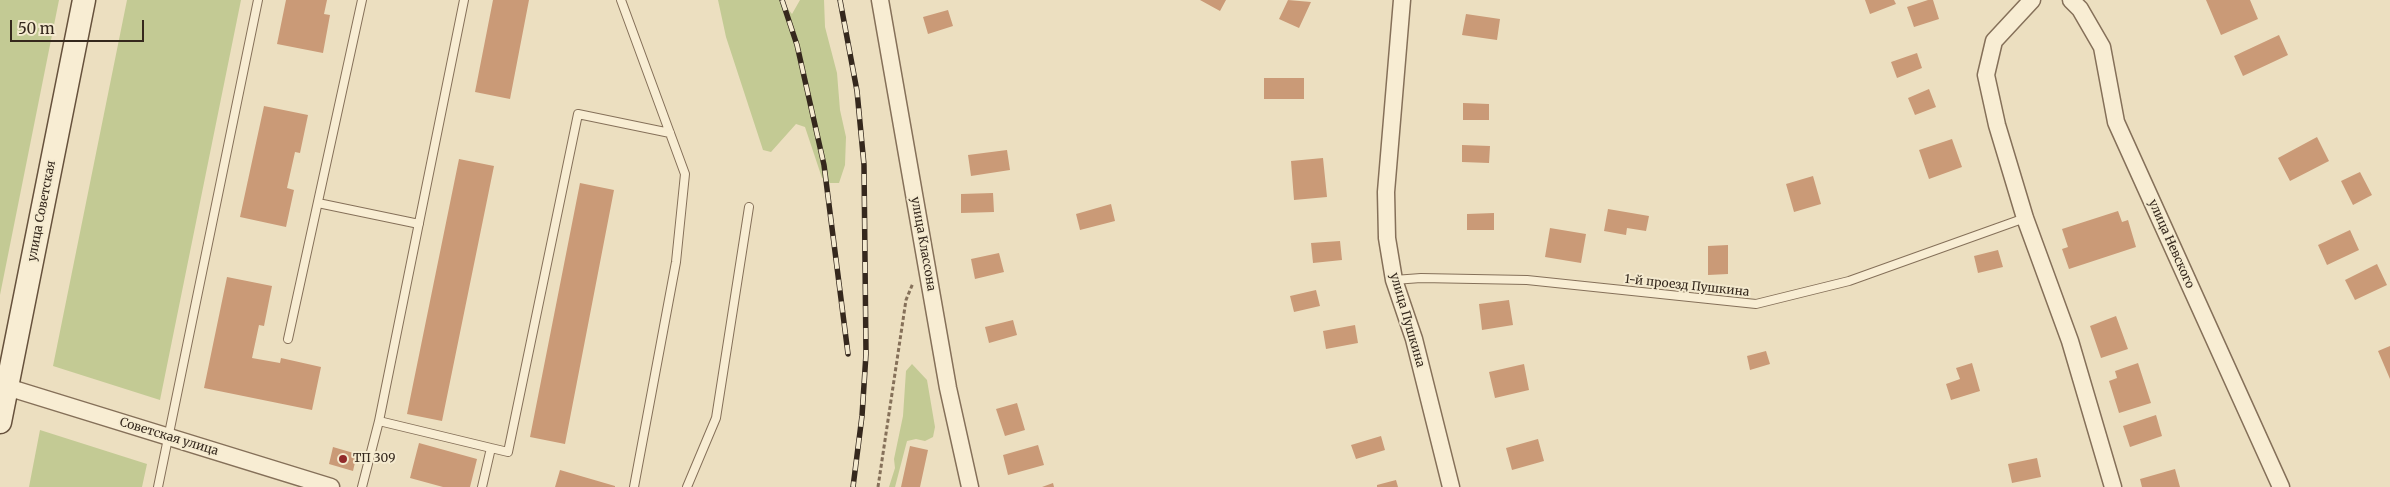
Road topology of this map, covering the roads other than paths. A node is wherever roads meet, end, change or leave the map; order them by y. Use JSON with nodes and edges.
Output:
{"nodes":[{"id":1,"x":84,"y":0,"type":"edge"},
{"id":2,"x":258,"y":0,"type":"edge"},
{"id":3,"x":362,"y":0,"type":"edge"},
{"id":4,"x":464,"y":0,"type":"edge"},
{"id":5,"x":621,"y":0,"type":"edge"},
{"id":6,"x":880,"y":0,"type":"edge"},
{"id":7,"x":1402,"y":0,"type":"edge"},
{"id":8,"x":2032,"y":0,"type":"edge"},
{"id":9,"x":2071,"y":0,"type":"edge"},
{"id":10,"x":670,"y":133,"type":"junction"},
{"id":11,"x":318,"y":203,"type":"junction"},
{"id":12,"x":749,"y":207,"type":"dead end"},
{"id":13,"x":2025,"y":218,"type":"junction"},
{"id":14,"x":419,"y":224,"type":"junction"},
{"id":15,"x":1394,"y":280,"type":"junction"},
{"id":16,"x":288,"y":339,"type":"dead end"},
{"id":17,"x":4,"y":386,"type":"edge"},
{"id":18,"x":379,"y":421,"type":"junction"},
{"id":19,"x":0,"y":422,"type":"edge"},
{"id":20,"x":170,"y":437,"type":"junction"},
{"id":21,"x":491,"y":448,"type":"junction"},
{"id":22,"x":158,"y":487,"type":"edge"},
{"id":23,"x":331,"y":487,"type":"edge"},
{"id":24,"x":362,"y":487,"type":"edge"},
{"id":25,"x":482,"y":487,"type":"edge"},
{"id":26,"x":634,"y":487,"type":"edge"},
{"id":27,"x":687,"y":487,"type":"edge"},
{"id":28,"x":970,"y":487,"type":"edge"},
{"id":29,"x":1451,"y":487,"type":"edge"},
{"id":30,"x":2113,"y":487,"type":"edge"},
{"id":31,"x":2281,"y":487,"type":"edge"}],
"edges":[{"from":1,"to":17,"type":"street","name":"улица Советская"},
{"from":2,"to":20,"type":"lane"},
{"from":3,"to":11,"type":"lane"},
{"from":4,"to":14,"type":"lane"},
{"from":5,"to":10,"type":"lane"},
{"from":6,"to":28,"type":"street","name":"улица Классона"},
{"from":7,"to":15,"type":"street","name":"улица Пушкина"},
{"from":8,"to":13,"type":"street"},
{"from":9,"to":31,"type":"street","name":"улица Невского"},
{"from":10,"to":21,"type":"lane"},
{"from":10,"to":26,"type":"lane"},
{"from":11,"to":14,"type":"lane"},
{"from":11,"to":16,"type":"lane"},
{"from":12,"to":27,"type":"lane"},
{"from":13,"to":15,"type":"lane","name":"1-й проезд Пушкина"},
{"from":13,"to":30,"type":"street"},
{"from":14,"to":18,"type":"lane"},
{"from":15,"to":29,"type":"street","name":"улица Пушкина"},
{"from":17,"to":19,"type":"street","name":"улица Советская"},
{"from":17,"to":20,"type":"street","name":"Советская улица"},
{"from":18,"to":21,"type":"lane"},
{"from":18,"to":24,"type":"lane"},
{"from":20,"to":22,"type":"lane"},
{"from":20,"to":23,"type":"street","name":"Советская улица"},
{"from":21,"to":25,"type":"lane"}]}
